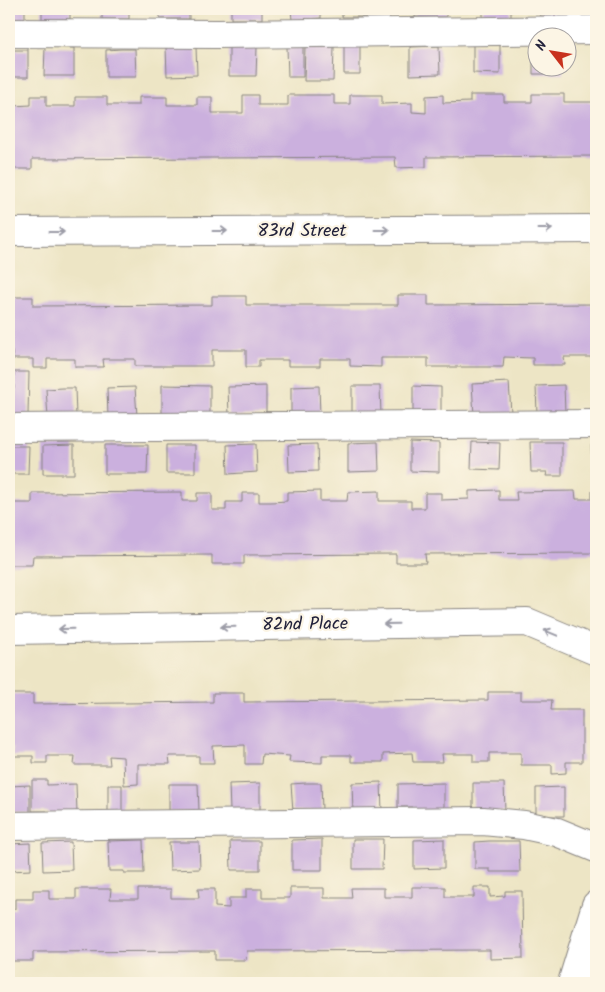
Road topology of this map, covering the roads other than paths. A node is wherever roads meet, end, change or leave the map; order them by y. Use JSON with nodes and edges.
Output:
{"nodes":[{"id":1,"x":596,"y":30,"type":"edge"},
{"id":2,"x":9,"y":33,"type":"edge"},
{"id":3,"x":596,"y":229,"type":"edge"},
{"id":4,"x":9,"y":232,"type":"edge"},
{"id":5,"x":596,"y":424,"type":"edge"},
{"id":6,"x":9,"y":428,"type":"edge"},
{"id":7,"x":9,"y":630,"type":"edge"},
{"id":8,"x":596,"y":651,"type":"edge"},
{"id":9,"x":9,"y":826,"type":"edge"},
{"id":10,"x":596,"y":848,"type":"edge"},
{"id":11,"x":596,"y":905,"type":"edge"},
{"id":12,"x":572,"y":983,"type":"edge"}],
"edges":[{"from":1,"to":2,"type":"street"},
{"from":4,"to":3,"type":"street","name":"83rd Street","one_way":true},
{"from":5,"to":6,"type":"street"},
{"from":8,"to":7,"type":"street","name":"82nd Place","one_way":true},
{"from":9,"to":10,"type":"street"},
{"from":11,"to":12,"type":"street"}]}
